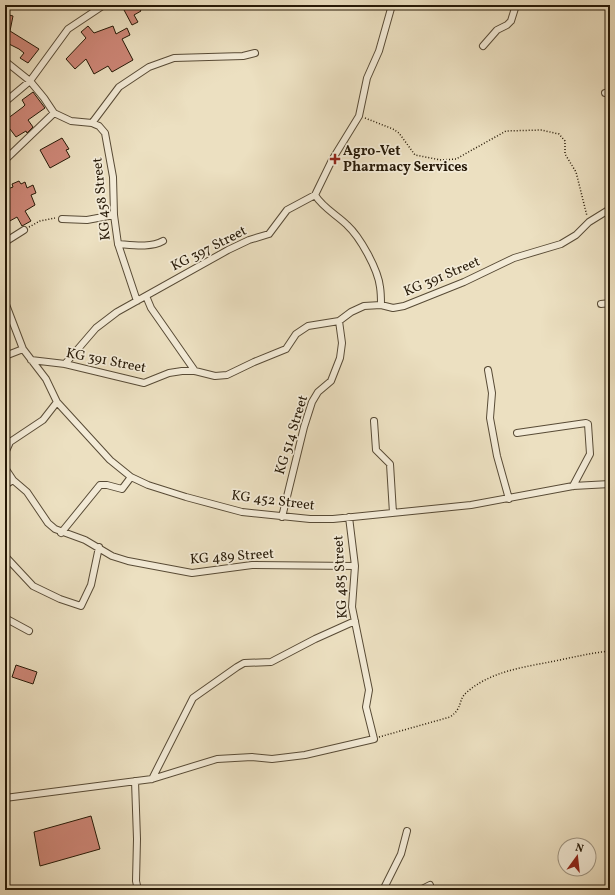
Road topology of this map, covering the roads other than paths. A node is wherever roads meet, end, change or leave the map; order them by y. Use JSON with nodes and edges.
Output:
{"nodes":[{"id":1,"x":104,"y":5,"type":"edge"},
{"id":2,"x":392,"y":5,"type":"edge"},
{"id":3,"x":516,"y":5,"type":"edge"},
{"id":4,"x":483,"y":46,"type":"dead end"},
{"id":5,"x":255,"y":53,"type":"dead end"},
{"id":6,"x":5,"y":61,"type":"edge"},
{"id":7,"x":30,"y":81,"type":"junction"},
{"id":8,"x":5,"y":102,"type":"edge"},
{"id":9,"x":54,"y":113,"type":"junction"},
{"id":10,"x":92,"y":123,"type":"junction"},
{"id":11,"x":5,"y":160,"type":"edge"},
{"id":12,"x":315,"y":196,"type":"junction"},
{"id":13,"x":610,"y":209,"type":"edge"},
{"id":14,"x":114,"y":215,"type":"junction"},
{"id":15,"x":62,"y":219,"type":"road end"},
{"id":16,"x":24,"y":230,"type":"road end"},
{"id":17,"x":163,"y":241,"type":"dead end"},
{"id":18,"x":5,"y":242,"type":"edge"},
{"id":19,"x":118,"y":244,"type":"junction"},
{"id":20,"x":146,"y":296,"type":"junction"},
{"id":21,"x":137,"y":301,"type":"junction"},
{"id":22,"x":5,"y":302,"type":"edge"},
{"id":23,"x":610,"y":303,"type":"edge"},
{"id":24,"x":601,"y":304,"type":"dead end"},
{"id":25,"x":381,"y":305,"type":"junction"},
{"id":26,"x":339,"y":320,"type":"junction"},
{"id":27,"x":23,"y":349,"type":"junction"},
{"id":28,"x":5,"y":356,"type":"edge"},
{"id":29,"x":30,"y":360,"type":"junction"},
{"id":30,"x":66,"y":364,"type":"junction"},
{"id":31,"x":488,"y":370,"type":"dead end"},
{"id":32,"x":195,"y":371,"type":"junction"},
{"id":33,"x":58,"y":402,"type":"junction"},
{"id":34,"x":374,"y":421,"type":"dead end"},
{"id":35,"x":517,"y":433,"type":"dead end"},
{"id":36,"x":5,"y":453,"type":"edge"},
{"id":37,"x":5,"y":468,"type":"edge"},
{"id":38,"x":132,"y":477,"type":"junction"},
{"id":39,"x":13,"y":480,"type":"junction"},
{"id":40,"x":610,"y":484,"type":"edge"},
{"id":41,"x":5,"y":485,"type":"edge"},
{"id":42,"x":573,"y":486,"type":"junction"},
{"id":43,"x":509,"y":499,"type":"junction"},
{"id":44,"x":393,"y":513,"type":"junction"},
{"id":45,"x":282,"y":516,"type":"junction"},
{"id":46,"x":349,"y":518,"type":"junction"},
{"id":47,"x":61,"y":532,"type":"junction"},
{"id":48,"x":99,"y":547,"type":"junction"},
{"id":49,"x":5,"y":556,"type":"edge"},
{"id":50,"x":355,"y":566,"type":"junction"},
{"id":51,"x":5,"y":618,"type":"edge"},
{"id":52,"x":355,"y":621,"type":"junction"},
{"id":53,"x":29,"y":631,"type":"dead end"},
{"id":54,"x":152,"y":779,"type":"junction"},
{"id":55,"x":134,"y":781,"type":"junction"},
{"id":56,"x":5,"y":798,"type":"edge"},
{"id":57,"x":407,"y":831,"type":"dead end"},
{"id":58,"x":430,"y":885,"type":"dead end"},
{"id":59,"x":138,"y":890,"type":"edge"},
{"id":60,"x":383,"y":890,"type":"edge"},
{"id":61,"x":420,"y":890,"type":"edge"}],
"edges":[{"from":1,"to":7,"type":"street"},
{"from":2,"to":12,"type":"street"},
{"from":3,"to":4,"type":"street"},
{"from":5,"to":10,"type":"street"},
{"from":6,"to":7,"type":"street"},
{"from":7,"to":8,"type":"street"},
{"from":7,"to":9,"type":"street"},
{"from":9,"to":10,"type":"street"},
{"from":9,"to":11,"type":"street"},
{"from":10,"to":14,"type":"street","name":"KG 458 Street"},
{"from":12,"to":20,"type":"street","name":"KG 397 Street"},
{"from":12,"to":25,"type":"street"},
{"from":13,"to":25,"type":"street","name":"KG 391 Street"},
{"from":14,"to":15,"type":"street"},
{"from":14,"to":19,"type":"street","name":"KG 458 Street"},
{"from":16,"to":18,"type":"street"},
{"from":17,"to":19,"type":"street"},
{"from":19,"to":21,"type":"street","name":"KG 458 Street"},
{"from":20,"to":21,"type":"street","name":"KG 397 Street"},
{"from":20,"to":32,"type":"street"},
{"from":21,"to":30,"type":"street","name":"KG 397 Street"},
{"from":22,"to":27,"type":"street","name":"KG 452 Street"},
{"from":23,"to":24,"type":"street"},
{"from":25,"to":26,"type":"street","name":"KG 391 Street"},
{"from":26,"to":32,"type":"street","name":"KG 391 Street"},
{"from":26,"to":45,"type":"street","name":"KG 514 Street"},
{"from":27,"to":28,"type":"street"},
{"from":27,"to":29,"type":"street","name":"KG 452 Street"},
{"from":29,"to":30,"type":"street","name":"KG 391 Street"},
{"from":29,"to":33,"type":"street","name":"KG 452 Street"},
{"from":30,"to":32,"type":"street","name":"KG 391 Street"},
{"from":31,"to":43,"type":"street"},
{"from":33,"to":36,"type":"street"},
{"from":33,"to":38,"type":"street","name":"KG 452 Street"},
{"from":34,"to":44,"type":"street"},
{"from":35,"to":42,"type":"street"},
{"from":37,"to":39,"type":"street","name":"KG 489 Street"},
{"from":38,"to":45,"type":"street","name":"KG 452 Street"},
{"from":38,"to":47,"type":"street"},
{"from":39,"to":41,"type":"street"},
{"from":39,"to":47,"type":"street","name":"KG 489 Street"},
{"from":40,"to":42,"type":"street","name":"KG 452 Street"},
{"from":42,"to":43,"type":"street","name":"KG 452 Street"},
{"from":43,"to":44,"type":"street","name":"KG 452 Street"},
{"from":44,"to":46,"type":"street","name":"KG 452 Street"},
{"from":45,"to":46,"type":"street","name":"KG 452 Street"},
{"from":46,"to":50,"type":"street","name":"KG 485 Street"},
{"from":47,"to":48,"type":"street","name":"KG 489 Street"},
{"from":48,"to":49,"type":"street"},
{"from":48,"to":50,"type":"street","name":"KG 489 Street"},
{"from":50,"to":52,"type":"street","name":"KG 485 Street"},
{"from":51,"to":53,"type":"street"},
{"from":52,"to":54,"type":"street"},
{"from":52,"to":54,"type":"street","name":"KG 485 Street"},
{"from":54,"to":55,"type":"street"},
{"from":55,"to":56,"type":"street"},
{"from":55,"to":59,"type":"street"},
{"from":57,"to":60,"type":"street"},
{"from":58,"to":61,"type":"street"}]}
